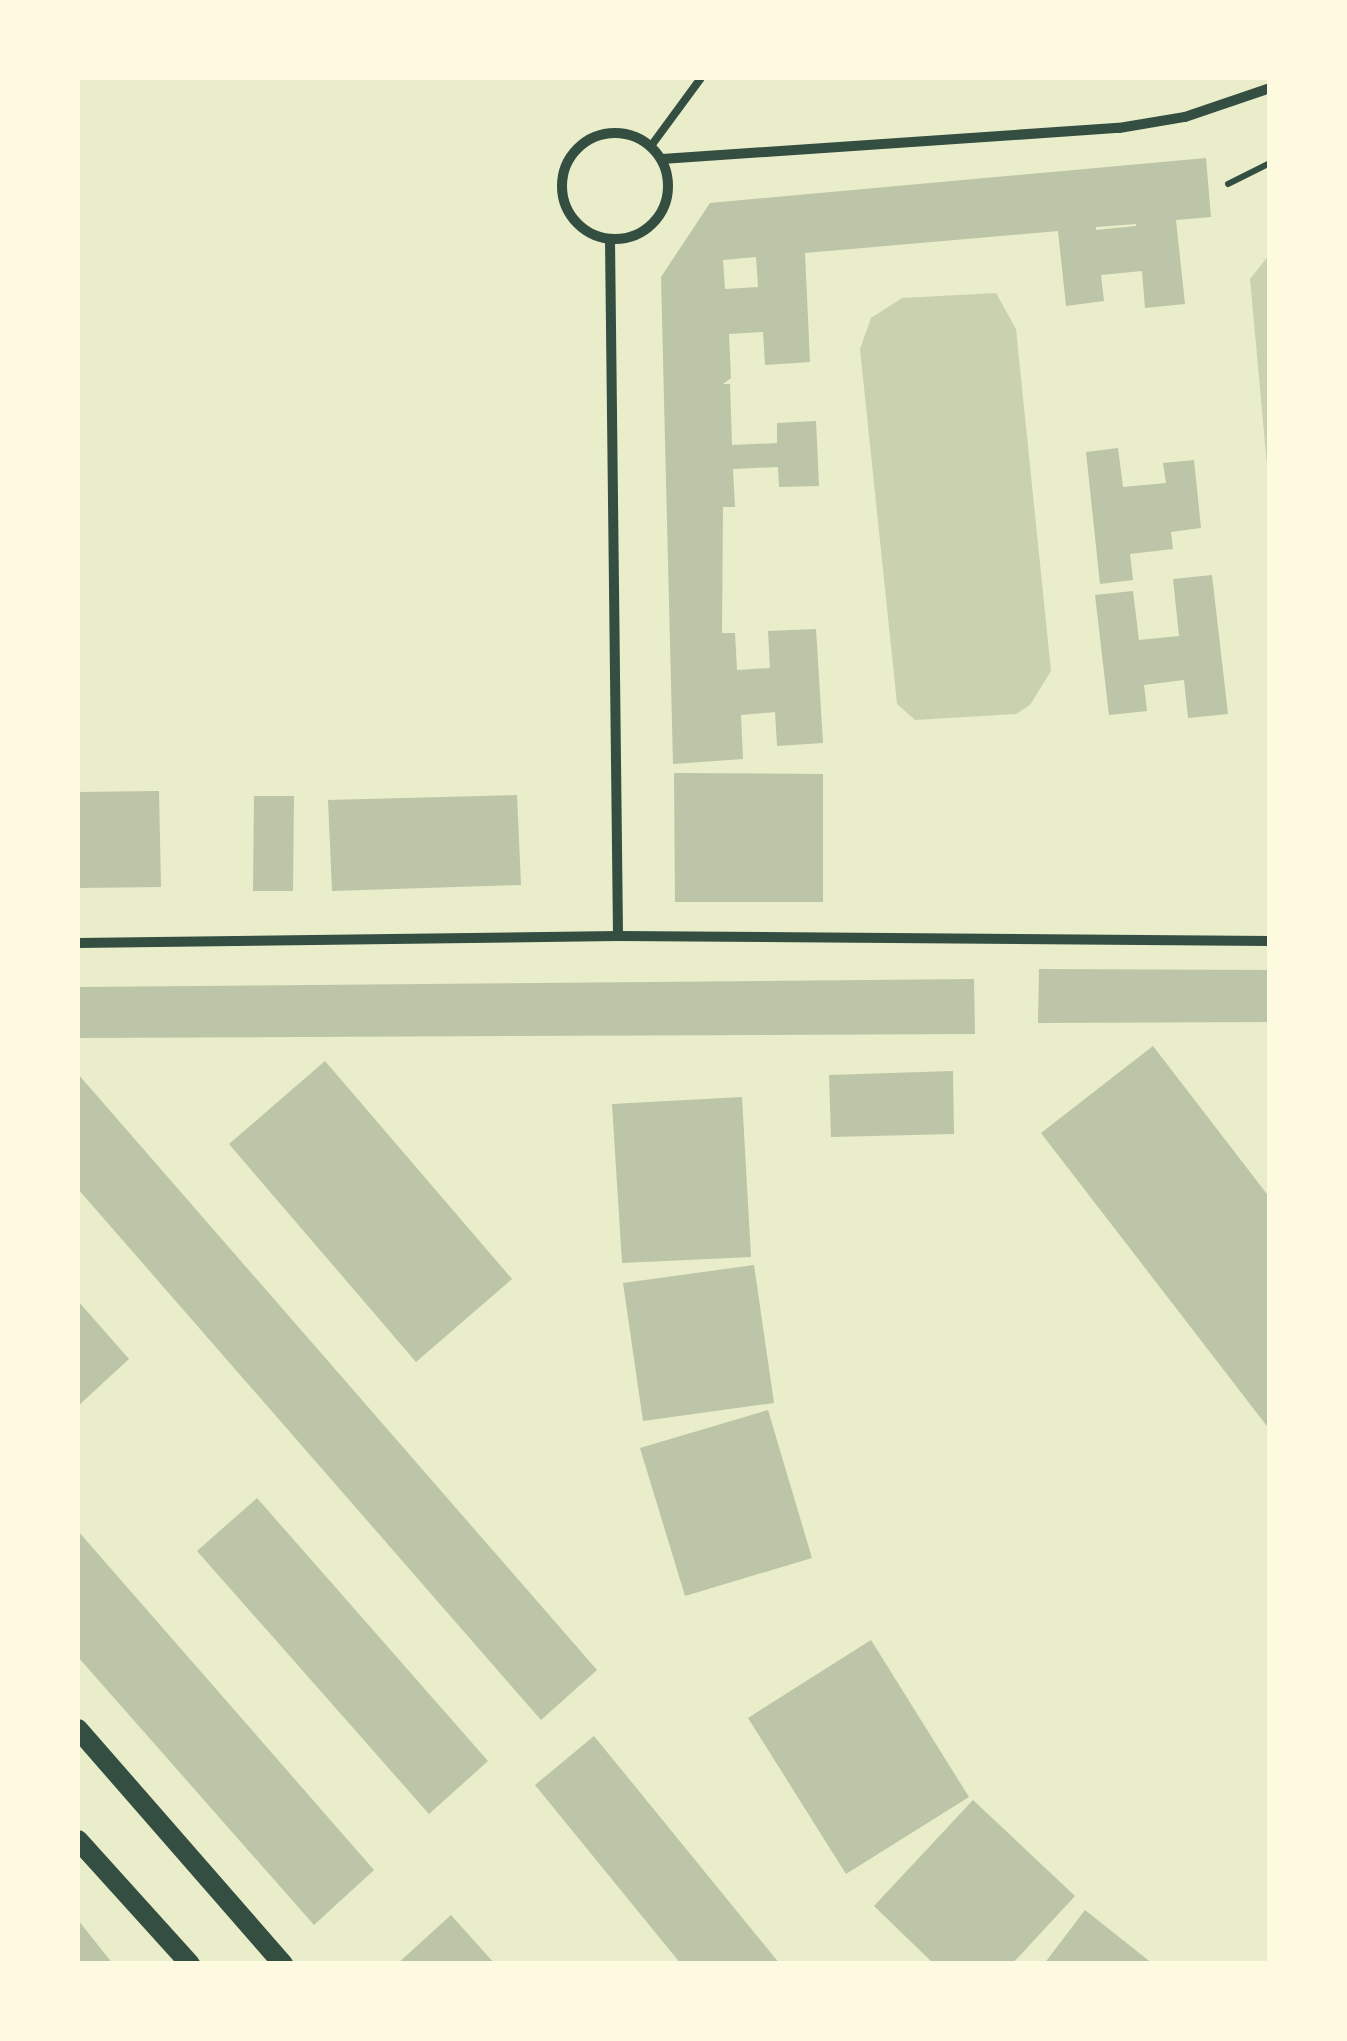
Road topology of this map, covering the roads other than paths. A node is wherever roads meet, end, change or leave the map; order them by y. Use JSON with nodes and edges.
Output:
{"nodes":[{"id":1,"x":700,"y":78,"type":"edge"},
{"id":2,"x":1270,"y":88,"type":"edge"},
{"id":3,"x":651,"y":146,"type":"junction"},
{"id":4,"x":662,"y":159,"type":"junction"},
{"id":5,"x":610,"y":240,"type":"junction"},
{"id":6,"x":618,"y":936,"type":"junction"},
{"id":7,"x":1270,"y":941,"type":"edge"},
{"id":8,"x":78,"y":943,"type":"edge"},
{"id":9,"x":78,"y":1730,"type":"edge"},
{"id":10,"x":78,"y":1840,"type":"edge"},
{"id":11,"x":190,"y":1964,"type":"edge"},
{"id":12,"x":282,"y":1964,"type":"edge"}],
"edges":[{"from":1,"to":3,"type":"lane"},
{"from":2,"to":4,"type":"street"},
{"from":3,"to":4,"type":"street"},
{"from":3,"to":5,"type":"street"},
{"from":4,"to":5,"type":"street"},
{"from":5,"to":6,"type":"street"},
{"from":6,"to":7,"type":"street"},
{"from":6,"to":8,"type":"street"},
{"from":9,"to":12,"type":"main road"},
{"from":10,"to":11,"type":"main road"}]}
